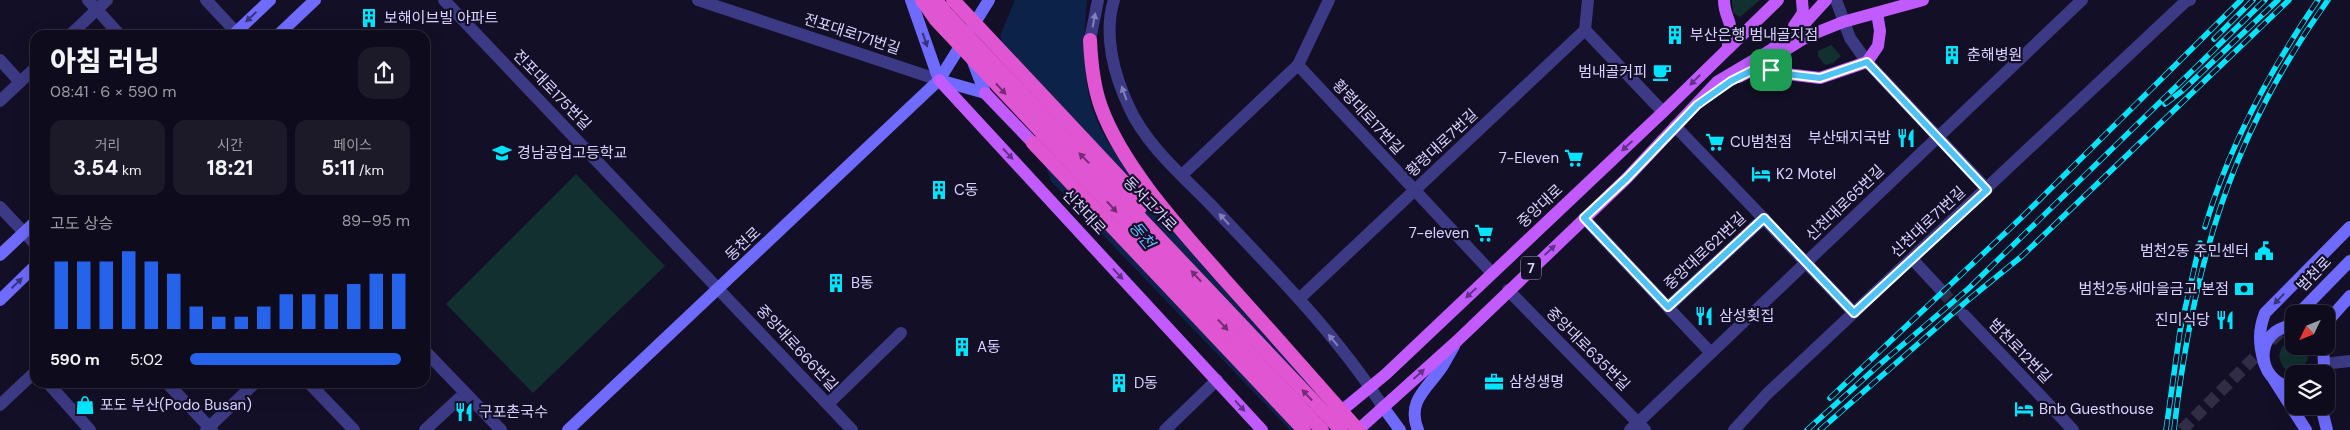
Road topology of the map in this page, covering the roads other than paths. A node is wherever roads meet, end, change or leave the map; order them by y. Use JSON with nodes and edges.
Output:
{"nodes":[{"id":1,"x":88,"y":0,"type":"edge"},
{"id":2,"x":107,"y":0,"type":"edge"},
{"id":3,"x":206,"y":0,"type":"edge"},
{"id":4,"x":270,"y":0,"type":"edge"},
{"id":5,"x":315,"y":0,"type":"edge"},
{"id":6,"x":444,"y":0,"type":"edge"},
{"id":7,"x":698,"y":0,"type":"edge"},
{"id":8,"x":911,"y":0,"type":"edge"},
{"id":9,"x":922,"y":0,"type":"edge"},
{"id":10,"x":936,"y":0,"type":"edge"},
{"id":11,"x":945,"y":0,"type":"edge"},
{"id":12,"x":953,"y":0,"type":"edge"},
{"id":13,"x":989,"y":0,"type":"edge"},
{"id":14,"x":1098,"y":0,"type":"edge"},
{"id":15,"x":1114,"y":0,"type":"edge"},
{"id":16,"x":1329,"y":0,"type":"edge"},
{"id":17,"x":1588,"y":0,"type":"edge"},
{"id":18,"x":1724,"y":0,"type":"edge"},
{"id":19,"x":1778,"y":0,"type":"edge"},
{"id":20,"x":1802,"y":0,"type":"edge"},
{"id":21,"x":1826,"y":0,"type":"edge"},
{"id":22,"x":1836,"y":0,"type":"edge"},
{"id":23,"x":1923,"y":0,"type":"edge"},
{"id":24,"x":2082,"y":0,"type":"edge"},
{"id":25,"x":2188,"y":0,"type":"edge"},
{"id":26,"x":97,"y":10,"type":"junction"},
{"id":27,"x":1877,"y":13,"type":"junction"},
{"id":28,"x":936,"y":20,"type":"junction"},
{"id":29,"x":1843,"y":22,"type":"junction"},
{"id":30,"x":75,"y":30,"type":"edge"},
{"id":31,"x":115,"y":30,"type":"edge"},
{"id":32,"x":231,"y":30,"type":"edge"},
{"id":33,"x":238,"y":30,"type":"edge"},
{"id":34,"x":283,"y":30,"type":"edge"},
{"id":35,"x":1585,"y":30,"type":"junction"},
{"id":36,"x":965,"y":40,"type":"junction"},
{"id":37,"x":1090,"y":40,"type":"joint"},
{"id":38,"x":1782,"y":42,"type":"junction"},
{"id":39,"x":1727,"y":48,"type":"junction"},
{"id":40,"x":0,"y":60,"type":"edge"},
{"id":41,"x":1867,"y":62,"type":"junction"},
{"id":42,"x":1298,"y":65,"type":"junction"},
{"id":43,"x":1753,"y":70,"type":"junction"},
{"id":44,"x":30,"y":73,"type":"edge"},
{"id":45,"x":939,"y":80,"type":"junction"},
{"id":46,"x":20,"y":82,"type":"junction"},
{"id":47,"x":985,"y":93,"type":"junction"},
{"id":48,"x":0,"y":101,"type":"edge"},
{"id":49,"x":1697,"y":105,"type":"junction"},
{"id":50,"x":1663,"y":112,"type":"junction"},
{"id":51,"x":1675,"y":126,"type":"junction"},
{"id":52,"x":1938,"y":136,"type":"junction"},
{"id":53,"x":1033,"y":143,"type":"joint"},
{"id":54,"x":1182,"y":175,"type":"junction"},
{"id":55,"x":1987,"y":190,"type":"junction"},
{"id":56,"x":1414,"y":192,"type":"junction"},
{"id":57,"x":0,"y":206,"type":"edge"},
{"id":58,"x":1584,"y":218,"type":"junction"},
{"id":59,"x":1764,"y":218,"type":"junction"},
{"id":60,"x":30,"y":227,"type":"edge"},
{"id":61,"x":2350,"y":227,"type":"edge"},
{"id":62,"x":24,"y":232,"type":"junction"},
{"id":63,"x":1156,"y":234,"type":"junction"},
{"id":64,"x":30,"y":239,"type":"edge"},
{"id":65,"x":0,"y":256,"type":"edge"},
{"id":66,"x":1912,"y":260,"type":"junction"},
{"id":67,"x":2350,"y":260,"type":"edge"},
{"id":68,"x":1806,"y":262,"type":"junction"},
{"id":69,"x":30,"y":271,"type":"edge"},
{"id":70,"x":1492,"y":273,"type":"junction"},
{"id":71,"x":719,"y":289,"type":"junction"},
{"id":72,"x":1508,"y":290,"type":"junction"},
{"id":73,"x":1941,"y":290,"type":"tunnel mouth"},
{"id":74,"x":2350,"y":296,"type":"edge"},
{"id":75,"x":1299,"y":299,"type":"junction"},
{"id":76,"x":0,"y":300,"type":"edge"},
{"id":77,"x":2307,"y":305,"type":"edge"},
{"id":78,"x":1668,"y":307,"type":"junction"},
{"id":79,"x":1854,"y":313,"type":"junction"},
{"id":80,"x":2335,"y":313,"type":"edge"},
{"id":81,"x":1964,"y":315,"type":"tunnel mouth"},
{"id":82,"x":2285,"y":329,"type":"edge"},
{"id":83,"x":901,"y":333,"type":"dead end"},
{"id":84,"x":1457,"y":340,"type":"junction"},
{"id":85,"x":1711,"y":353,"type":"junction"},
{"id":86,"x":430,"y":356,"type":"edge"},
{"id":87,"x":2350,"y":361,"type":"edge"},
{"id":88,"x":2264,"y":363,"type":"junction"},
{"id":89,"x":2335,"y":365,"type":"edge"},
{"id":90,"x":30,"y":377,"type":"edge"},
{"id":91,"x":1217,"y":380,"type":"junction"},
{"id":92,"x":2274,"y":380,"type":"junction"},
{"id":93,"x":2285,"y":386,"type":"edge"},
{"id":94,"x":1370,"y":387,"type":"junction"},
{"id":95,"x":52,"y":388,"type":"edge"},
{"id":96,"x":171,"y":388,"type":"edge"},
{"id":97,"x":250,"y":388,"type":"edge"},
{"id":98,"x":314,"y":388,"type":"edge"},
{"id":99,"x":465,"y":392,"type":"junction"},
{"id":100,"x":0,"y":404,"type":"edge"},
{"id":101,"x":828,"y":404,"type":"junction"},
{"id":102,"x":1383,"y":407,"type":"junction"},
{"id":103,"x":2323,"y":415,"type":"edge"},
{"id":104,"x":1637,"y":427,"type":"edge"},
{"id":105,"x":209,"y":429,"type":"edge"},
{"id":106,"x":90,"y":430,"type":"edge"},
{"id":107,"x":354,"y":430,"type":"edge"},
{"id":108,"x":425,"y":430,"type":"edge"},
{"id":109,"x":501,"y":430,"type":"edge"},
{"id":110,"x":568,"y":430,"type":"edge"},
{"id":111,"x":852,"y":430,"type":"edge"},
{"id":112,"x":1165,"y":430,"type":"edge"},
{"id":113,"x":1262,"y":430,"type":"edge"},
{"id":114,"x":1304,"y":430,"type":"edge"},
{"id":115,"x":1320,"y":430,"type":"edge"},
{"id":116,"x":1341,"y":430,"type":"edge"},
{"id":117,"x":1358,"y":430,"type":"edge"},
{"id":118,"x":1400,"y":430,"type":"edge"},
{"id":119,"x":1418,"y":430,"type":"edge"},
{"id":120,"x":1734,"y":430,"type":"edge"},
{"id":121,"x":2073,"y":430,"type":"edge"},
{"id":122,"x":2306,"y":430,"type":"edge"},
{"id":123,"x":2327,"y":430,"type":"edge"}],
"edges":[{"from":1,"to":26,"type":"street"},
{"from":2,"to":26,"type":"street"},
{"from":3,"to":32,"type":"street"},
{"from":4,"to":33,"type":"main road","one_way":true},
{"from":5,"to":34,"type":"main road"},
{"from":6,"to":71,"type":"street","name":"전포대로175번길"},
{"from":7,"to":45,"type":"street","name":"전포대로171번길"},
{"from":8,"to":28,"type":"highway"},
{"from":8,"to":45,"type":"main road","name":"신천대로","one_way":true},
{"from":9,"to":28,"type":"highway","name":"동서고가로"},
{"from":63,"to":10,"type":"highway","name":"동서고가로","one_way":true},
{"from":11,"to":36,"type":"main road"},
{"from":12,"to":63,"type":"highway"},
{"from":13,"to":36,"type":"main road","name":"동천로"},
{"from":37,"to":14,"type":"street","one_way":true},
{"from":54,"to":15,"type":"street","one_way":true},
{"from":16,"to":42,"type":"street"},
{"from":17,"to":35,"type":"street"},
{"from":18,"to":39,"type":"main road"},
{"from":19,"to":39,"type":"main road","name":"중앙대로","number":"7"},
{"from":20,"to":38,"type":"main road","number":"7"},
{"from":21,"to":38,"type":"main road","number":"7"},
{"from":22,"to":29,"type":"street"},
{"from":23,"to":27,"type":"main road"},
{"from":24,"to":52,"type":"street","name":"신천대로65번길"},
{"from":25,"to":55,"type":"street","name":"신천대로71번길"},
{"from":26,"to":30,"type":"street"},
{"from":26,"to":31,"type":"street"},
{"from":27,"to":29,"type":"main road"},
{"from":27,"to":41,"type":"main road"},
{"from":28,"to":115,"type":"highway","name":"동서고가로","one_way":true},
{"from":29,"to":41,"type":"street"},
{"from":29,"to":43,"type":"main road"},
{"from":35,"to":50,"type":"street"},
{"from":35,"to":56,"type":"street","name":"황령대로7번길"},
{"from":36,"to":45,"type":"main road","name":"동천로"},
{"from":36,"to":47,"type":"main road"},
{"from":37,"to":117,"type":"highway"},
{"from":38,"to":49,"type":"main road","number":"7"},
{"from":39,"to":50,"type":"main road","name":"중앙대로","number":"7","one_way":true},
{"from":40,"to":46,"type":"street"},
{"from":41,"to":43,"type":"main road"},
{"from":41,"to":52,"type":"street"},
{"from":42,"to":54,"type":"street"},
{"from":42,"to":56,"type":"street","name":"황령대로17번길"},
{"from":43,"to":49,"type":"main road"},
{"from":44,"to":46,"type":"street"},
{"from":45,"to":47,"type":"main road"},
{"from":45,"to":71,"type":"main road","name":"동천로"},
{"from":45,"to":91,"type":"main road","name":"신천대로","one_way":true},
{"from":46,"to":48,"type":"street"},
{"from":47,"to":53,"type":"main road"},
{"from":49,"to":51,"type":"main road","number":"7"},
{"from":50,"to":70,"type":"main road","name":"중앙대로","number":"7","one_way":true},
{"from":51,"to":58,"type":"main road","number":"7"},
{"from":51,"to":59,"type":"street","name":"중앙대로621번길"},
{"from":52,"to":55,"type":"street"},
{"from":52,"to":68,"type":"street","name":"신천대로65번길"},
{"from":53,"to":114,"type":"highway"},
{"from":75,"to":54,"type":"street","one_way":true},
{"from":55,"to":66,"type":"street","name":"신천대로71번길"},
{"from":56,"to":70,"type":"street","name":"황령대로17번길"},
{"from":56,"to":75,"type":"street","name":"황령대로7번길"},
{"from":57,"to":62,"type":"street"},
{"from":72,"to":58,"type":"main road","number":"7","one_way":true},
{"from":58,"to":78,"type":"street"},
{"from":59,"to":68,"type":"street","name":"중앙대로621번길"},
{"from":59,"to":78,"type":"street","name":"중앙대로621번길"},
{"from":60,"to":62,"type":"main road"},
{"from":61,"to":88,"type":"main road","one_way":true},
{"from":62,"to":64,"type":"street"},
{"from":62,"to":65,"type":"main road"},
{"from":116,"to":63,"type":"highway","name":"동서고가로","one_way":true},
{"from":66,"to":73,"type":"street"},
{"from":66,"to":79,"type":"street","name":"신천대로71번길"},
{"from":67,"to":77,"type":"main road","name":"범천로"},
{"from":68,"to":79,"type":"street","name":"중앙대로621번길"},
{"from":68,"to":85,"type":"street","name":"신천대로65번길"},
{"from":76,"to":69,"type":"main road","one_way":true},
{"from":70,"to":94,"type":"main road","name":"중앙대로","number":"7","one_way":true},
{"from":71,"to":101,"type":"street","name":"중앙대로666번길"},
{"from":71,"to":110,"type":"main road","name":"동천로"},
{"from":72,"to":84,"type":"main road","number":"7"},
{"from":72,"to":104,"type":"street","name":"중앙대로635번길"},
{"from":74,"to":80,"type":"main road"},
{"from":94,"to":75,"type":"street","one_way":true},
{"from":78,"to":85,"type":"street"},
{"from":79,"to":120,"type":"street","name":"신천대로71번길"},
{"from":81,"to":121,"type":"street","name":"범천로12번길"},
{"from":82,"to":88,"type":"main road"},
{"from":83,"to":101,"type":"street"},
{"from":102,"to":84,"type":"main road","number":"7","one_way":true},
{"from":84,"to":119,"type":"main road"},
{"from":85,"to":104,"type":"street","name":"신천대로65번길"},
{"from":86,"to":99,"type":"street"},
{"from":87,"to":89,"type":"street"},
{"from":88,"to":92,"type":"main road"},
{"from":90,"to":100,"type":"street"},
{"from":91,"to":112,"type":"street"},
{"from":91,"to":113,"type":"main road","name":"신천대로","one_way":true},
{"from":92,"to":93,"type":"main road"},
{"from":92,"to":122,"type":"main road"},
{"from":94,"to":102,"type":"street"},
{"from":94,"to":115,"type":"main road","name":"중앙대로","number":"7"},
{"from":95,"to":106,"type":"street"},
{"from":96,"to":105,"type":"street"},
{"from":97,"to":105,"type":"street"},
{"from":98,"to":107,"type":"street"},
{"from":99,"to":108,"type":"street"},
{"from":99,"to":109,"type":"street"},
{"from":101,"to":111,"type":"street","name":"중앙대로666번길"},
{"from":102,"to":117,"type":"main road","number":"7"},
{"from":102,"to":118,"type":"main road"},
{"from":103,"to":123,"type":"main road"}]}
